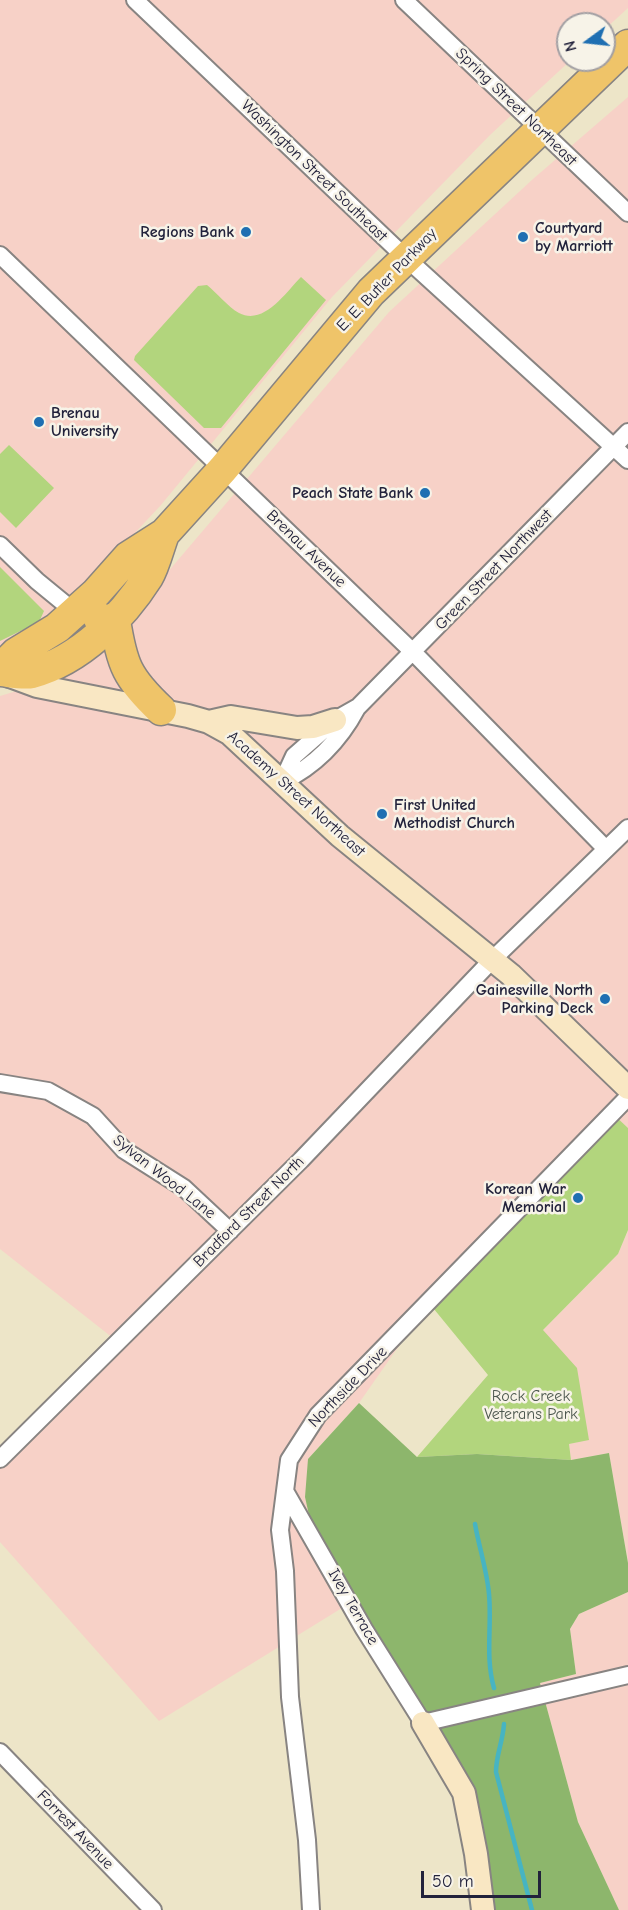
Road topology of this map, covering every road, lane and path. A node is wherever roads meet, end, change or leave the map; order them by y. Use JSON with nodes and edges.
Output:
{"nodes":[{"id":1,"x":135,"y":0,"type":"edge"},
{"id":2,"x":404,"y":0,"type":"edge"},
{"id":3,"x":628,"y":45,"type":"edge"},
{"id":4,"x":540,"y":129,"type":"junction"},
{"id":5,"x":628,"y":213,"type":"edge"},
{"id":6,"x":0,"y":255,"type":"edge"},
{"id":7,"x":406,"y":258,"type":"junction"},
{"id":8,"x":628,"y":432,"type":"edge"},
{"id":9,"x":614,"y":447,"type":"junction"},
{"id":10,"x":628,"y":460,"type":"edge"},
{"id":11,"x":223,"y":469,"type":"junction"},
{"id":12,"x":164,"y":534,"type":"junction"},
{"id":13,"x":0,"y":544,"type":"edge"},
{"id":14,"x":76,"y":613,"type":"junction"},
{"id":15,"x":114,"y":620,"type":"junction"},
{"id":16,"x":414,"y":653,"type":"junction"},
{"id":17,"x":0,"y":671,"type":"edge"},
{"id":18,"x":358,"y":707,"type":"junction"},
{"id":19,"x":160,"y":710,"type":"junction"},
{"id":20,"x":335,"y":720,"type":"junction"},
{"id":21,"x":209,"y":722,"type":"junction"},
{"id":22,"x":282,"y":782,"type":"junction"},
{"id":23,"x":628,"y":828,"type":"edge"},
{"id":24,"x":606,"y":849,"type":"junction"},
{"id":25,"x":492,"y":960,"type":"junction"},
{"id":26,"x":0,"y":1083,"type":"edge"},
{"id":27,"x":628,"y":1088,"type":"edge"},
{"id":28,"x":628,"y":1097,"type":"edge"},
{"id":29,"x":230,"y":1231,"type":"junction"},
{"id":30,"x":0,"y":1459,"type":"edge"},
{"id":31,"x":285,"y":1491,"type":"junction"},
{"id":32,"x":628,"y":1675,"type":"edge"},
{"id":33,"x":423,"y":1723,"type":"junction"},
{"id":34,"x":0,"y":1752,"type":"edge"},
{"id":35,"x":149,"y":1909,"type":"edge"},
{"id":36,"x":311,"y":1910,"type":"edge"},
{"id":37,"x":483,"y":1910,"type":"edge"}],
"edges":[{"from":1,"to":7,"type":"street","name":"Washington Street Southeast"},
{"from":2,"to":4,"type":"street","name":"Spring Street Northeast"},
{"from":3,"to":4,"type":"highway","name":"E. E. Butler Parkway"},
{"from":4,"to":5,"type":"street","name":"Spring Street Northeast"},
{"from":4,"to":7,"type":"highway","name":"E. E. Butler Parkway"},
{"from":6,"to":11,"type":"street","name":"Brenau Avenue"},
{"from":7,"to":9,"type":"street","name":"Washington Street Southeast"},
{"from":7,"to":11,"type":"highway","name":"E. E. Butler Parkway"},
{"from":8,"to":9,"type":"street","name":"Green Street Northwest"},
{"from":9,"to":10,"type":"street","name":"Washington Street Southeast"},
{"from":9,"to":16,"type":"street","name":"Green Street Northwest"},
{"from":11,"to":12,"type":"highway","name":"E. E. Butler Parkway"},
{"from":11,"to":16,"type":"street","name":"Brenau Avenue"},
{"from":12,"to":14,"type":"highway","name":"E. E. Butler Parkway"},
{"from":12,"to":15,"type":"highway","name":"E. E. Butler Parkway"},
{"from":13,"to":14,"type":"street"},
{"from":14,"to":15,"type":"highway"},
{"from":14,"to":17,"type":"highway","name":"E. E. Butler Parkway"},
{"from":15,"to":17,"type":"highway","name":"E. E. Butler Parkway"},
{"from":15,"to":19,"type":"highway"},
{"from":16,"to":18,"type":"street","name":"Green Street Northwest"},
{"from":16,"to":24,"type":"street","name":"Brenau Avenue"},
{"from":17,"to":19,"type":"street","name":"Academy Street Northeast"},
{"from":18,"to":20,"type":"street","name":"Green Street Northwest"},
{"from":18,"to":22,"type":"street","name":"Green Street Northwest"},
{"from":19,"to":21,"type":"street","name":"Academy Street Northeast"},
{"from":20,"to":21,"type":"street"},
{"from":20,"to":22,"type":"street","name":"Green Street Northwest"},
{"from":21,"to":22,"type":"street","name":"Academy Street Northeast"},
{"from":22,"to":25,"type":"street","name":"Academy Street Northeast"},
{"from":23,"to":24,"type":"street","name":"Bradford Street North"},
{"from":24,"to":25,"type":"street","name":"Bradford Street North"},
{"from":25,"to":27,"type":"street","name":"Academy Street Northeast"},
{"from":25,"to":29,"type":"street","name":"Bradford Street North"},
{"from":26,"to":29,"type":"street","name":"Sylvan Wood Lane"},
{"from":28,"to":31,"type":"street","name":"Northside Drive"},
{"from":29,"to":30,"type":"street","name":"Bradford Street North"},
{"from":31,"to":33,"type":"street","name":"Ivey Terrace"},
{"from":31,"to":36,"type":"street","name":"Northside Drive"},
{"from":32,"to":33,"type":"street"},
{"from":33,"to":37,"type":"street","name":"Ivey Terrace"},
{"from":34,"to":35,"type":"street","name":"Forrest Avenue"}]}
